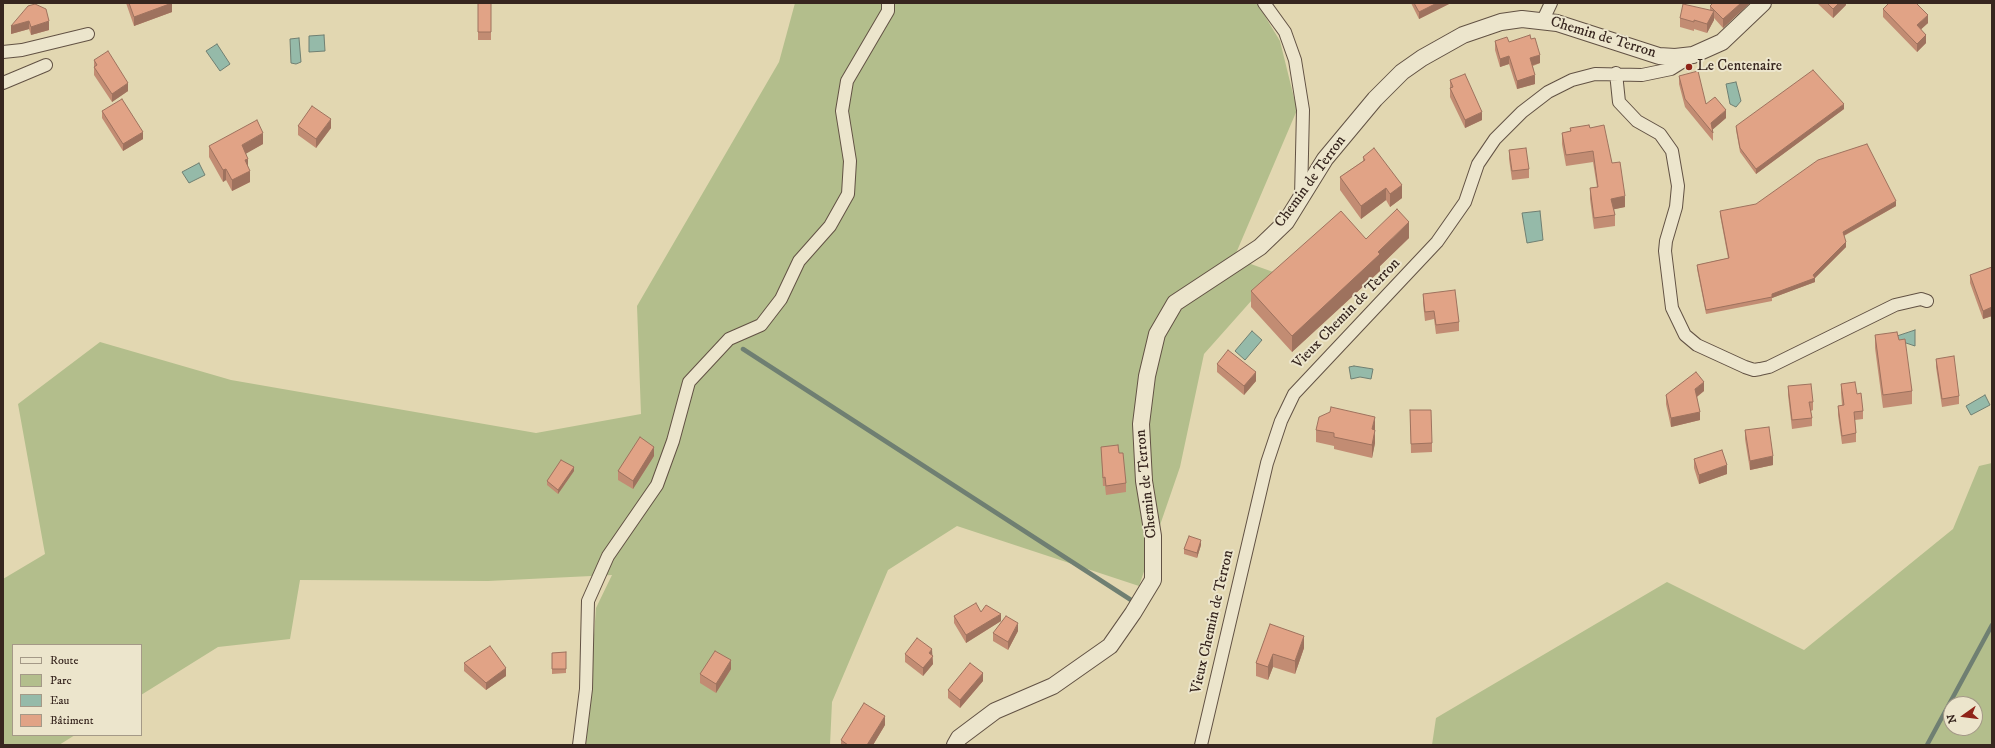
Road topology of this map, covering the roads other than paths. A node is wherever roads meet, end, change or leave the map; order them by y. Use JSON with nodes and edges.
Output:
{"nodes":[{"id":1,"x":888,"y":3,"type":"edge"},
{"id":2,"x":1264,"y":3,"type":"edge"},
{"id":3,"x":1551,"y":3,"type":"edge"},
{"id":4,"x":1763,"y":3,"type":"edge"},
{"id":5,"x":1542,"y":20,"type":"junction"},
{"id":6,"x":88,"y":34,"type":"dead end"},
{"id":7,"x":3,"y":52,"type":"edge"},
{"id":8,"x":1693,"y":55,"type":"junction"},
{"id":9,"x":46,"y":65,"type":"dead end"},
{"id":10,"x":1616,"y":73,"type":"junction"},
{"id":11,"x":3,"y":83,"type":"edge"},
{"id":12,"x":1301,"y":197,"type":"junction"},
{"id":13,"x":1927,"y":301,"type":"dead end"},
{"id":14,"x":579,"y":745,"type":"edge"},
{"id":15,"x":955,"y":745,"type":"edge"},
{"id":16,"x":1201,"y":745,"type":"edge"}],
"edges":[{"from":1,"to":14,"type":"street"},
{"from":2,"to":12,"type":"street"},
{"from":3,"to":5,"type":"street"},
{"from":4,"to":8,"type":"street","name":"Chemin de Terron"},
{"from":5,"to":8,"type":"street","name":"Chemin de Terron"},
{"from":5,"to":12,"type":"street","name":"Chemin de Terron"},
{"from":6,"to":7,"type":"street"},
{"from":8,"to":10,"type":"street","name":"Vieux Chemin de Terron"},
{"from":9,"to":11,"type":"street"},
{"from":10,"to":13,"type":"street"},
{"from":10,"to":16,"type":"street","name":"Vieux Chemin de Terron"},
{"from":12,"to":15,"type":"street","name":"Chemin de Terron"}]}
